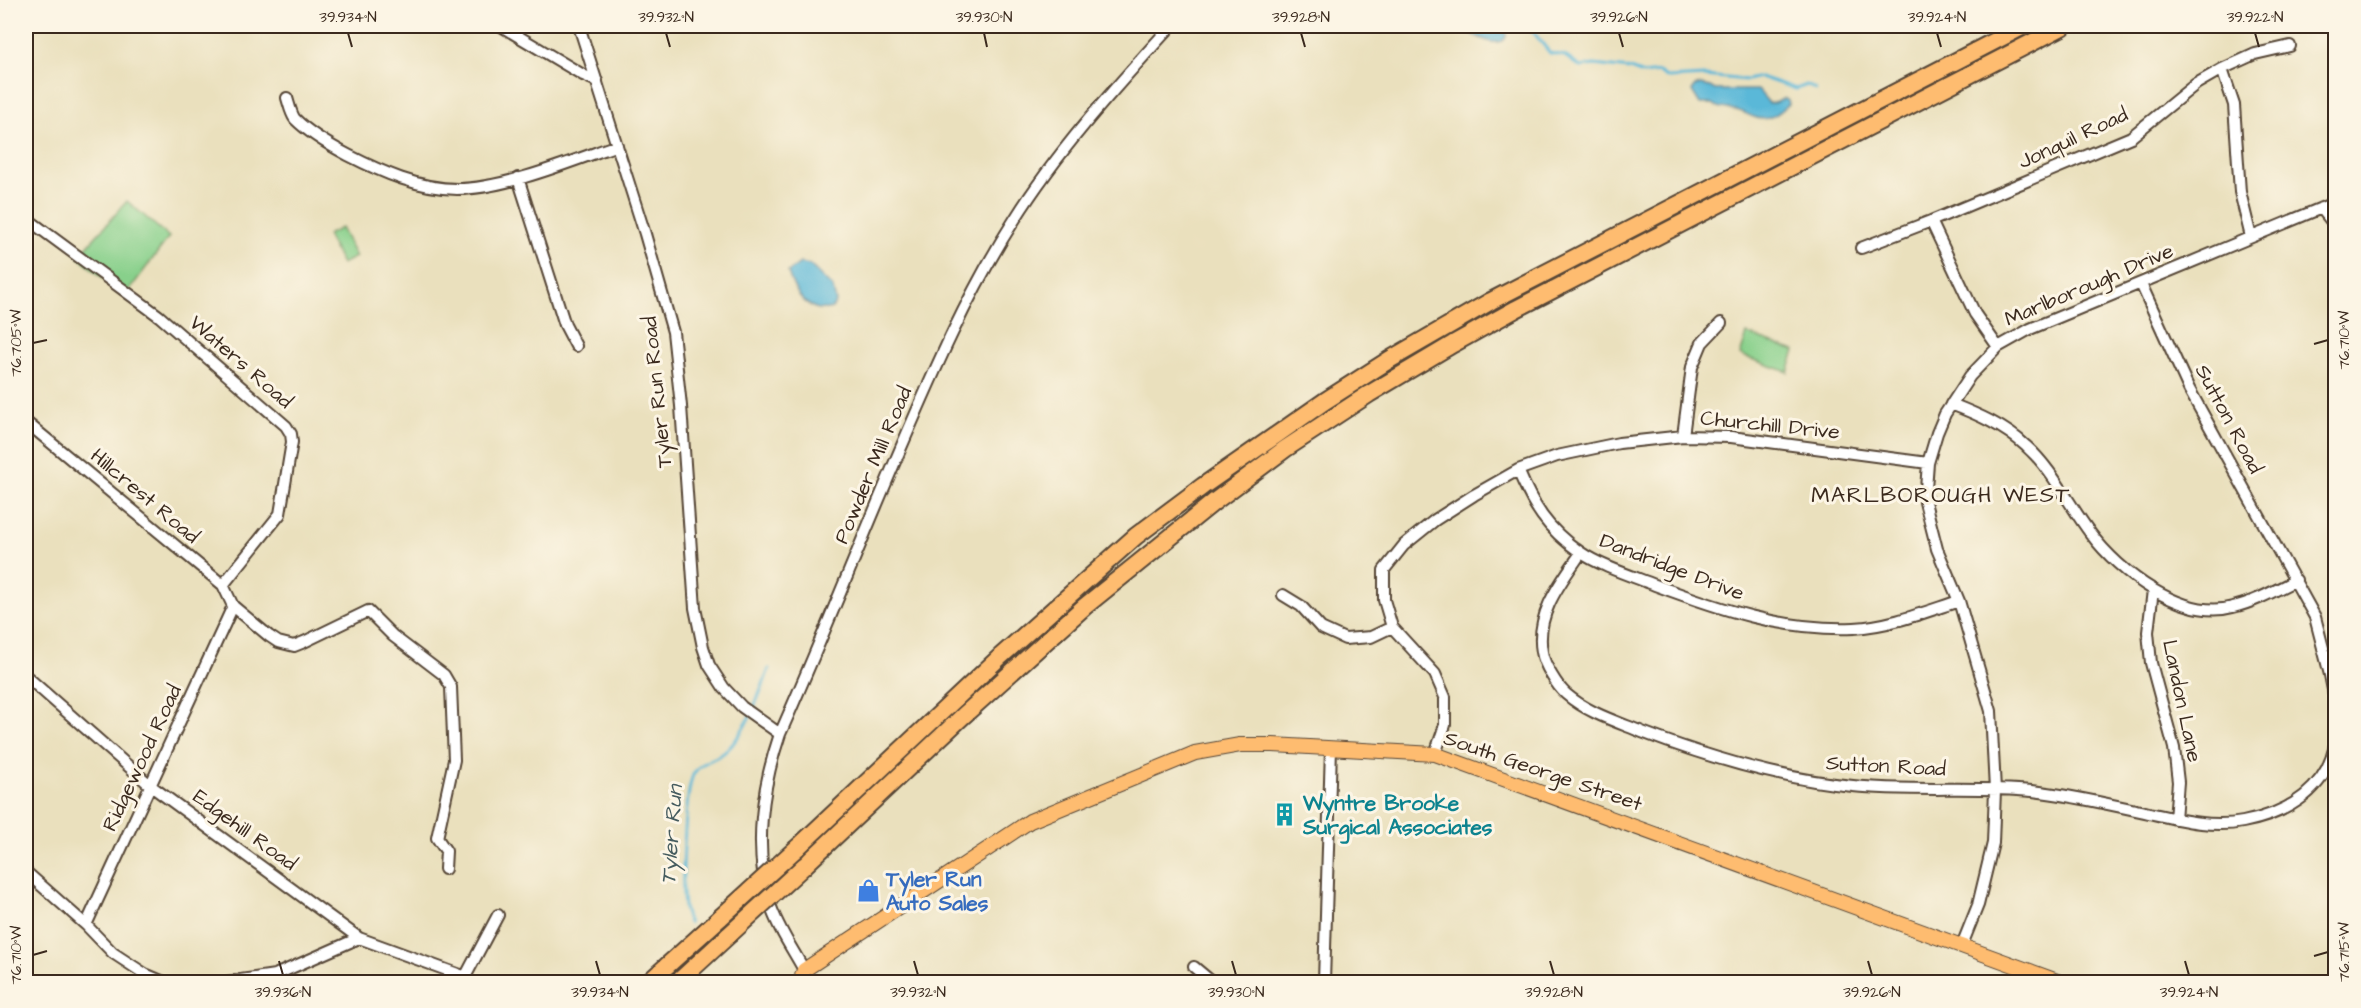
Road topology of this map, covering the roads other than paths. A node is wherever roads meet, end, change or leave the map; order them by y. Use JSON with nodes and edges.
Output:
{"nodes":[{"id":1,"x":501,"y":26,"type":"edge"},
{"id":2,"x":579,"y":26,"type":"edge"},
{"id":3,"x":1172,"y":26,"type":"edge"},
{"id":4,"x":2024,"y":26,"type":"edge"},
{"id":5,"x":2064,"y":26,"type":"edge"},
{"id":6,"x":2290,"y":46,"type":"dead end"},
{"id":7,"x":2222,"y":69,"type":"junction"},
{"id":8,"x":597,"y":81,"type":"junction"},
{"id":9,"x":287,"y":98,"type":"dead end"},
{"id":10,"x":617,"y":145,"type":"junction"},
{"id":11,"x":518,"y":178,"type":"junction"},
{"id":12,"x":2336,"y":202,"type":"edge"},
{"id":13,"x":2321,"y":208,"type":"junction"},
{"id":14,"x":26,"y":218,"type":"edge"},
{"id":15,"x":1931,"y":221,"type":"junction"},
{"id":16,"x":2336,"y":227,"type":"edge"},
{"id":17,"x":2251,"y":237,"type":"junction"},
{"id":18,"x":1861,"y":248,"type":"dead end"},
{"id":19,"x":2141,"y":284,"type":"junction"},
{"id":20,"x":1721,"y":323,"type":"dead end"},
{"id":21,"x":576,"y":346,"type":"dead end"},
{"id":22,"x":1998,"y":347,"type":"junction"},
{"id":23,"x":1951,"y":404,"type":"junction"},
{"id":24,"x":26,"y":422,"type":"edge"},
{"id":25,"x":1683,"y":436,"type":"junction"},
{"id":26,"x":1928,"y":464,"type":"junction"},
{"id":27,"x":1518,"y":470,"type":"junction"},
{"id":28,"x":1581,"y":553,"type":"junction"},
{"id":29,"x":2296,"y":580,"type":"junction"},
{"id":30,"x":223,"y":585,"type":"junction"},
{"id":31,"x":2153,"y":591,"type":"junction"},
{"id":32,"x":1283,"y":595,"type":"dead end"},
{"id":33,"x":1959,"y":601,"type":"junction"},
{"id":34,"x":233,"y":606,"type":"junction"},
{"id":35,"x":1392,"y":627,"type":"junction"},
{"id":36,"x":26,"y":676,"type":"edge"},
{"id":37,"x":2336,"y":705,"type":"edge"},
{"id":38,"x":780,"y":734,"type":"junction"},
{"id":39,"x":2336,"y":739,"type":"edge"},
{"id":40,"x":1331,"y":748,"type":"junction"},
{"id":41,"x":1435,"y":754,"type":"junction"},
{"id":42,"x":151,"y":786,"type":"junction"},
{"id":43,"x":1995,"y":790,"type":"junction"},
{"id":44,"x":2175,"y":819,"type":"junction"},
{"id":45,"x":445,"y":869,"type":"dead end"},
{"id":46,"x":26,"y":872,"type":"edge"},
{"id":47,"x":498,"y":915,"type":"dead end"},
{"id":48,"x":86,"y":925,"type":"junction"},
{"id":49,"x":359,"y":938,"type":"junction"},
{"id":50,"x":1962,"y":945,"type":"junction"},
{"id":51,"x":1194,"y":967,"type":"dead end"},
{"id":52,"x":802,"y":976,"type":"edge"},
{"id":53,"x":464,"y":980,"type":"edge"},
{"id":54,"x":164,"y":982,"type":"edge"},
{"id":55,"x":226,"y":982,"type":"edge"},
{"id":56,"x":649,"y":982,"type":"edge"},
{"id":57,"x":678,"y":982,"type":"edge"},
{"id":58,"x":1212,"y":982,"type":"edge"},
{"id":59,"x":1324,"y":982,"type":"edge"},
{"id":60,"x":2061,"y":982,"type":"edge"}],
"edges":[{"from":1,"to":8,"type":"street"},
{"from":2,"to":8,"type":"street","name":"Tyler Run Road"},
{"from":3,"to":38,"type":"street","name":"Powder Mill Road"},
{"from":4,"to":56,"type":"highway","bridge":true},
{"from":5,"to":57,"type":"highway","bridge":true},
{"from":6,"to":7,"type":"street","name":"Jonquil Road"},
{"from":7,"to":15,"type":"street","name":"Jonquil Road"},
{"from":7,"to":17,"type":"street"},
{"from":8,"to":10,"type":"street","name":"Tyler Run Road"},
{"from":9,"to":11,"type":"street"},
{"from":10,"to":11,"type":"street"},
{"from":10,"to":38,"type":"street","name":"Tyler Run Road"},
{"from":11,"to":21,"type":"street"},
{"from":12,"to":13,"type":"street","name":"Marlborough Drive"},
{"from":13,"to":16,"type":"street"},
{"from":13,"to":17,"type":"street","name":"Marlborough Drive"},
{"from":14,"to":30,"type":"street","name":"Waters Road"},
{"from":15,"to":18,"type":"street","name":"Jonquil Road"},
{"from":15,"to":22,"type":"street"},
{"from":17,"to":19,"type":"street","name":"Marlborough Drive"},
{"from":19,"to":22,"type":"street","name":"Marlborough Drive"},
{"from":19,"to":29,"type":"street","name":"Sutton Road"},
{"from":20,"to":25,"type":"street"},
{"from":22,"to":23,"type":"street","name":"Marlborough Drive"},
{"from":23,"to":26,"type":"street","name":"Marlborough Drive"},
{"from":23,"to":31,"type":"street"},
{"from":24,"to":30,"type":"street","name":"Hillcrest Road"},
{"from":25,"to":26,"type":"street","name":"Churchill Drive"},
{"from":25,"to":27,"type":"street","name":"Churchill Drive"},
{"from":26,"to":33,"type":"street","name":"Marlborough Drive"},
{"from":27,"to":28,"type":"street","name":"Dandridge Drive"},
{"from":27,"to":35,"type":"street","name":"Churchill Drive"},
{"from":28,"to":33,"type":"street","name":"Dandridge Drive"},
{"from":28,"to":43,"type":"street","name":"Sutton Road"},
{"from":29,"to":31,"type":"street"},
{"from":29,"to":37,"type":"street","name":"Sutton Road"},
{"from":30,"to":34,"type":"street","name":"Hillcrest Road"},
{"from":31,"to":44,"type":"street","name":"Landon Lane"},
{"from":32,"to":35,"type":"street"},
{"from":33,"to":43,"type":"street","name":"Marlborough Drive"},
{"from":34,"to":42,"type":"street","name":"Ridgewood Road"},
{"from":34,"to":45,"type":"street"},
{"from":35,"to":41,"type":"street","name":"Churchill Drive"},
{"from":36,"to":42,"type":"street","name":"Edgehill Road"},
{"from":38,"to":52,"type":"street","name":"Powder Mill Road"},
{"from":39,"to":44,"type":"street","name":"Sutton Road"},
{"from":40,"to":41,"type":"main road","name":"South George Street"},
{"from":40,"to":52,"type":"main road","name":"South George Street"},
{"from":40,"to":59,"type":"street"},
{"from":41,"to":50,"type":"main road","name":"South George Street"},
{"from":42,"to":48,"type":"street","name":"Ridgewood Road"},
{"from":42,"to":49,"type":"street","name":"Edgehill Road"},
{"from":43,"to":44,"type":"street","name":"Sutton Road"},
{"from":43,"to":50,"type":"street","name":"Marlborough Drive"},
{"from":46,"to":48,"type":"street"},
{"from":47,"to":53,"type":"street"},
{"from":48,"to":54,"type":"street"},
{"from":49,"to":53,"type":"street","name":"Edgehill Road"},
{"from":49,"to":55,"type":"street"},
{"from":50,"to":60,"type":"main road","name":"South George Street"},
{"from":51,"to":58,"type":"street"}]}
